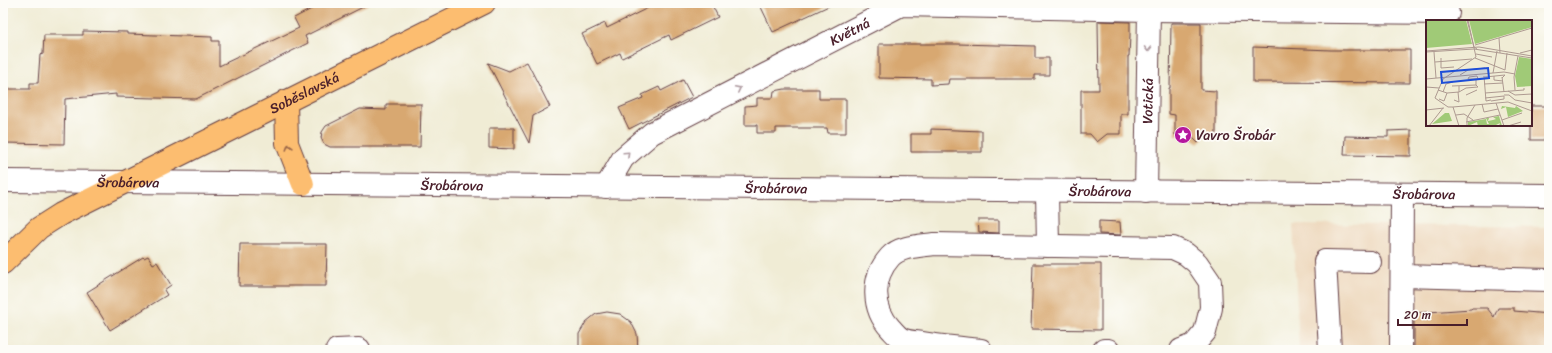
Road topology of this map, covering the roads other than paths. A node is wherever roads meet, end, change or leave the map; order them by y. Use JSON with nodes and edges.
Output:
{"nodes":[{"id":1,"x":484,"y":3,"type":"edge"},
{"id":2,"x":1148,"y":10,"type":"junction"},
{"id":3,"x":1448,"y":13,"type":"dead end"},
{"id":4,"x":286,"y":102,"type":"junction"},
{"id":5,"x":3,"y":181,"type":"edge"},
{"id":6,"x":126,"y":182,"type":"junction"},
{"id":7,"x":303,"y":184,"type":"junction"},
{"id":8,"x":606,"y":187,"type":"junction"},
{"id":9,"x":1048,"y":191,"type":"junction"},
{"id":10,"x":1146,"y":192,"type":"junction"},
{"id":11,"x":1402,"y":194,"type":"junction"},
{"id":12,"x":1549,"y":195,"type":"edge"},
{"id":13,"x":3,"y":238,"type":"edge"},
{"id":14,"x":1048,"y":246,"type":"junction"},
{"id":15,"x":5,"y":261,"type":"edge"},
{"id":16,"x":1370,"y":262,"type":"dead end"},
{"id":17,"x":1402,"y":276,"type":"junction"},
{"id":18,"x":1549,"y":280,"type":"edge"},
{"id":19,"x":359,"y":349,"type":"dead end"},
{"id":20,"x":337,"y":350,"type":"edge"},
{"id":21,"x":981,"y":350,"type":"edge"},
{"id":22,"x":1104,"y":350,"type":"edge"},
{"id":23,"x":1108,"y":350,"type":"edge"},
{"id":24,"x":1181,"y":350,"type":"edge"},
{"id":25,"x":1330,"y":350,"type":"edge"},
{"id":26,"x":1401,"y":350,"type":"edge"}],
"edges":[{"from":1,"to":4,"type":"main road","name":"Soběslavská"},
{"from":2,"to":3,"type":"street","name":"Květná"},
{"from":8,"to":2,"type":"street","name":"Květná","one_way":true},
{"from":2,"to":10,"type":"street","name":"Votická","one_way":true},
{"from":4,"to":6,"type":"main road","name":"Soběslavská"},
{"from":7,"to":4,"type":"main road","one_way":true},
{"from":5,"to":6,"type":"street","name":"Šrobárova"},
{"from":6,"to":7,"type":"street","name":"Šrobárova"},
{"from":6,"to":15,"type":"main road","name":"Soběslavská"},
{"from":7,"to":8,"type":"street","name":"Šrobárova"},
{"from":8,"to":9,"type":"street","name":"Šrobárova"},
{"from":9,"to":10,"type":"street","name":"Šrobárova"},
{"from":9,"to":14,"type":"street"},
{"from":10,"to":11,"type":"street","name":"Šrobárova"},
{"from":11,"to":12,"type":"street","name":"Šrobárova"},
{"from":11,"to":17,"type":"street"},
{"from":13,"to":15,"type":"main road"},
{"from":14,"to":21,"type":"street"},
{"from":14,"to":24,"type":"street"},
{"from":16,"to":25,"type":"street"},
{"from":17,"to":18,"type":"street"},
{"from":17,"to":26,"type":"street"},
{"from":19,"to":20,"type":"street"},
{"from":22,"to":23,"type":"street"}]}
